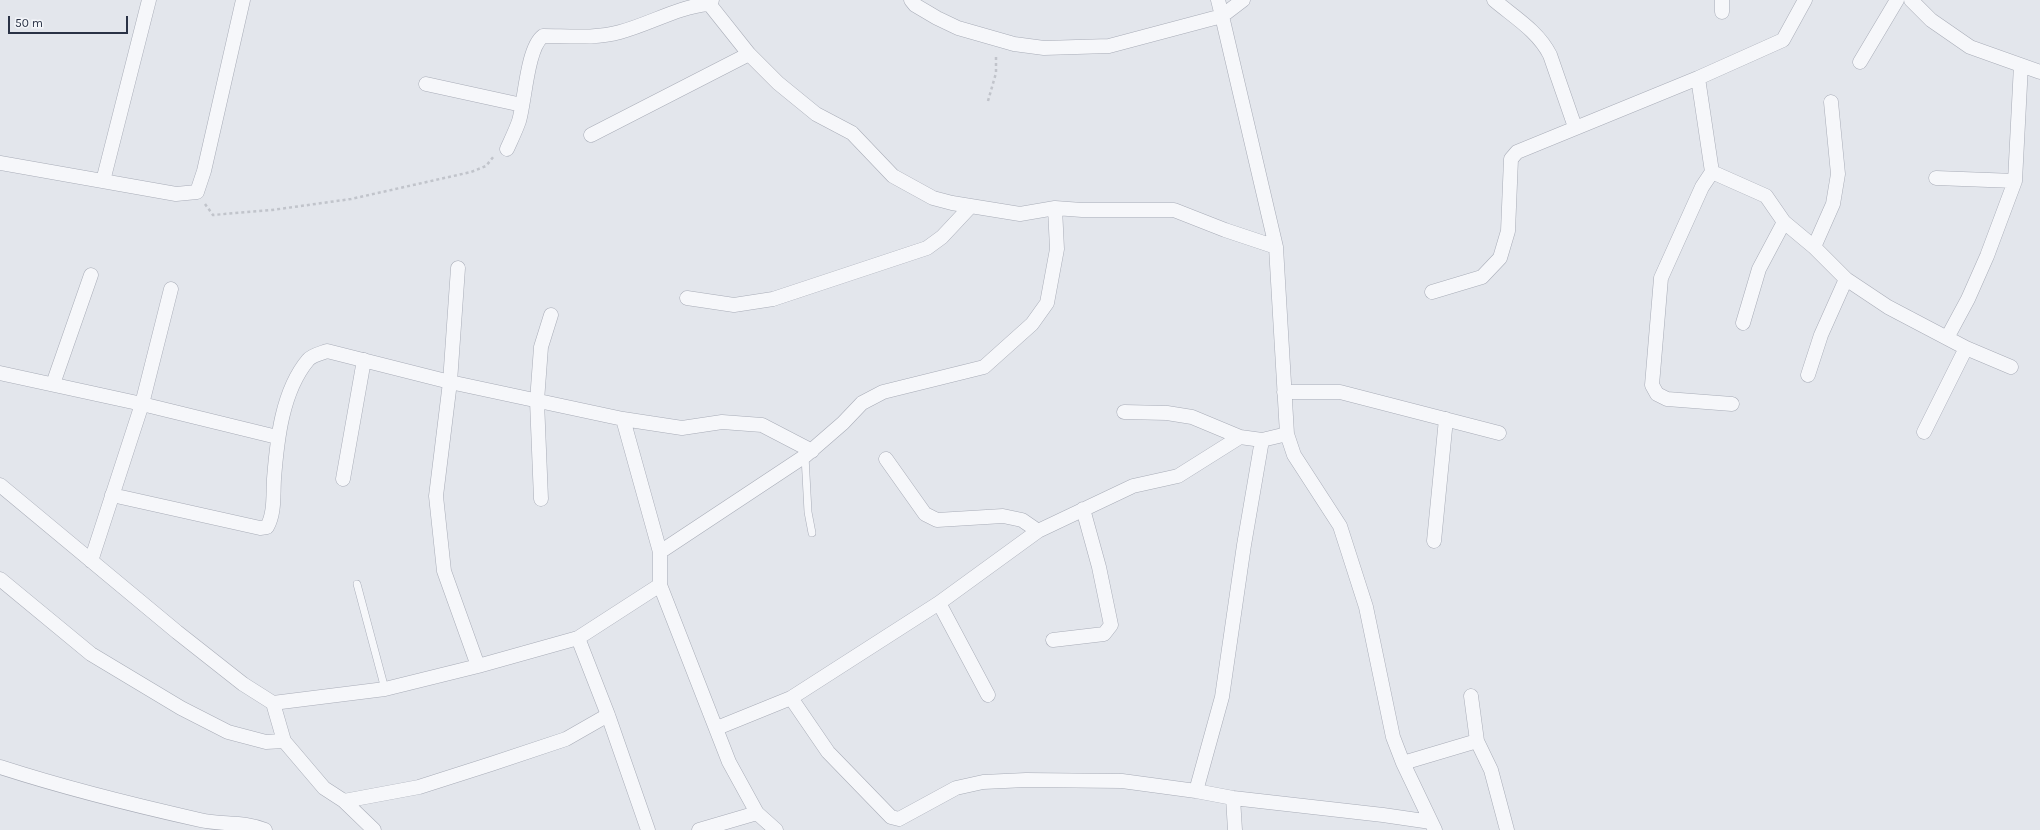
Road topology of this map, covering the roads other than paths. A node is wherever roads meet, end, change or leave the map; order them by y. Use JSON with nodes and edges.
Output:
{"nodes":[{"id":1,"x":149,"y":0,"type":"edge"},
{"id":2,"x":243,"y":0,"type":"edge"},
{"id":3,"x":911,"y":0,"type":"edge"},
{"id":4,"x":1218,"y":0,"type":"edge"},
{"id":5,"x":1243,"y":0,"type":"edge"},
{"id":6,"x":1494,"y":0,"type":"edge"},
{"id":7,"x":1805,"y":0,"type":"edge"},
{"id":8,"x":1897,"y":0,"type":"edge"},
{"id":9,"x":1911,"y":0,"type":"edge"},
{"id":10,"x":708,"y":1,"type":"edge"},
{"id":11,"x":1222,"y":16,"type":"junction"},
{"id":12,"x":749,"y":54,"type":"junction"},
{"id":13,"x":1860,"y":62,"type":"dead end"},
{"id":14,"x":2021,"y":65,"type":"junction"},
{"id":15,"x":2040,"y":72,"type":"edge"},
{"id":16,"x":1698,"y":78,"type":"junction"},
{"id":17,"x":426,"y":84,"type":"dead end"},
{"id":18,"x":1831,"y":102,"type":"dead end"},
{"id":19,"x":522,"y":105,"type":"junction"},
{"id":20,"x":1575,"y":128,"type":"junction"},
{"id":21,"x":591,"y":135,"type":"dead end"},
{"id":22,"x":507,"y":149,"type":"road end"},
{"id":23,"x":0,"y":163,"type":"edge"},
{"id":24,"x":1712,"y":172,"type":"junction"},
{"id":25,"x":1936,"y":178,"type":"dead end"},
{"id":26,"x":2015,"y":181,"type":"junction"},
{"id":27,"x":103,"y":182,"type":"junction"},
{"id":28,"x":972,"y":206,"type":"junction"},
{"id":29,"x":1055,"y":208,"type":"junction"},
{"id":30,"x":1784,"y":222,"type":"junction"},
{"id":31,"x":1276,"y":247,"type":"junction"},
{"id":32,"x":1814,"y":247,"type":"junction"},
{"id":33,"x":458,"y":268,"type":"dead end"},
{"id":34,"x":91,"y":275,"type":"dead end"},
{"id":35,"x":1846,"y":279,"type":"junction"},
{"id":36,"x":171,"y":289,"type":"dead end"},
{"id":37,"x":1432,"y":292,"type":"dead end"},
{"id":38,"x":687,"y":298,"type":"dead end"},
{"id":39,"x":551,"y":315,"type":"dead end"},
{"id":40,"x":1743,"y":323,"type":"dead end"},
{"id":41,"x":1947,"y":338,"type":"junction"},
{"id":42,"x":1966,"y":348,"type":"junction"},
{"id":43,"x":364,"y":360,"type":"junction"},
{"id":44,"x":2011,"y":367,"type":"dead end"},
{"id":45,"x":0,"y":373,"type":"edge"},
{"id":46,"x":1808,"y":375,"type":"dead end"},
{"id":47,"x":450,"y":382,"type":"junction"},
{"id":48,"x":53,"y":384,"type":"junction"},
{"id":49,"x":1284,"y":392,"type":"junction"},
{"id":50,"x":538,"y":401,"type":"junction"},
{"id":51,"x":142,"y":404,"type":"junction"},
{"id":52,"x":1732,"y":404,"type":"dead end"},
{"id":53,"x":1124,"y":412,"type":"dead end"},
{"id":54,"x":623,"y":419,"type":"junction"},
{"id":55,"x":1446,"y":419,"type":"junction"},
{"id":56,"x":1924,"y":432,"type":"dead end"},
{"id":57,"x":1499,"y":433,"type":"dead end"},
{"id":58,"x":1287,"y":434,"type":"junction"},
{"id":59,"x":277,"y":437,"type":"junction"},
{"id":60,"x":1240,"y":437,"type":"junction"},
{"id":61,"x":1262,"y":440,"type":"junction"},
{"id":62,"x":808,"y":454,"type":"junction"},
{"id":63,"x":886,"y":459,"type":"dead end"},
{"id":64,"x":343,"y":479,"type":"dead end"},
{"id":65,"x":0,"y":485,"type":"edge"},
{"id":66,"x":112,"y":495,"type":"junction"},
{"id":67,"x":541,"y":499,"type":"dead end"},
{"id":68,"x":1083,"y":509,"type":"junction"},
{"id":69,"x":1038,"y":531,"type":"junction"},
{"id":70,"x":812,"y":533,"type":"dead end"},
{"id":71,"x":1434,"y":541,"type":"dead end"},
{"id":72,"x":660,"y":552,"type":"junction"},
{"id":73,"x":91,"y":561,"type":"junction"},
{"id":74,"x":0,"y":579,"type":"edge"},
{"id":75,"x":356,"y":584,"type":"dead end"},
{"id":76,"x":660,"y":585,"type":"junction"},
{"id":77,"x":939,"y":603,"type":"junction"},
{"id":78,"x":578,"y":638,"type":"junction"},
{"id":79,"x":1053,"y":640,"type":"dead end"},
{"id":80,"x":478,"y":666,"type":"junction"},
{"id":81,"x":385,"y":689,"type":"junction"},
{"id":82,"x":988,"y":695,"type":"dead end"},
{"id":83,"x":1471,"y":696,"type":"dead end"},
{"id":84,"x":790,"y":698,"type":"junction"},
{"id":85,"x":273,"y":703,"type":"junction"},
{"id":86,"x":608,"y":715,"type":"junction"},
{"id":87,"x":717,"y":728,"type":"junction"},
{"id":88,"x":284,"y":741,"type":"junction"},
{"id":89,"x":1477,"y":741,"type":"junction"},
{"id":90,"x":1403,"y":763,"type":"junction"},
{"id":91,"x":0,"y":767,"type":"edge"},
{"id":92,"x":1196,"y":790,"type":"junction"},
{"id":93,"x":1233,"y":798,"type":"junction"},
{"id":94,"x":344,"y":801,"type":"junction"},
{"id":95,"x":757,"y":813,"type":"junction"},
{"id":96,"x":1433,"y":826,"type":"edge"},
{"id":97,"x":265,"y":830,"type":"edge"},
{"id":98,"x":374,"y":830,"type":"edge"},
{"id":99,"x":648,"y":830,"type":"edge"},
{"id":100,"x":699,"y":830,"type":"edge"},
{"id":101,"x":776,"y":830,"type":"edge"},
{"id":102,"x":1235,"y":830,"type":"edge"},
{"id":103,"x":1507,"y":830,"type":"edge"}],
"edges":[{"from":1,"to":27,"type":"street"},
{"from":2,"to":27,"type":"street"},
{"from":3,"to":11,"type":"street"},
{"from":4,"to":11,"type":"street"},
{"from":5,"to":11,"type":"street"},
{"from":6,"to":20,"type":"street"},
{"from":7,"to":16,"type":"street"},
{"from":8,"to":13,"type":"street"},
{"from":9,"to":14,"type":"street"},
{"from":10,"to":12,"type":"street"},
{"from":10,"to":19,"type":"street"},
{"from":11,"to":31,"type":"street"},
{"from":12,"to":21,"type":"street"},
{"from":12,"to":28,"type":"street"},
{"from":14,"to":15,"type":"street"},
{"from":14,"to":26,"type":"street"},
{"from":16,"to":20,"type":"street"},
{"from":16,"to":24,"type":"street"},
{"from":17,"to":19,"type":"street"},
{"from":18,"to":32,"type":"street"},
{"from":19,"to":22,"type":"street"},
{"from":20,"to":37,"type":"street"},
{"from":23,"to":27,"type":"street"},
{"from":24,"to":30,"type":"street"},
{"from":24,"to":52,"type":"street"},
{"from":25,"to":26,"type":"street"},
{"from":26,"to":41,"type":"street"},
{"from":28,"to":29,"type":"street"},
{"from":28,"to":38,"type":"street"},
{"from":29,"to":31,"type":"street"},
{"from":29,"to":62,"type":"street"},
{"from":30,"to":32,"type":"street"},
{"from":30,"to":40,"type":"street"},
{"from":31,"to":49,"type":"street"},
{"from":32,"to":35,"type":"street"},
{"from":33,"to":47,"type":"street"},
{"from":34,"to":48,"type":"street"},
{"from":35,"to":41,"type":"street"},
{"from":35,"to":46,"type":"street"},
{"from":36,"to":51,"type":"street"},
{"from":39,"to":50,"type":"street"},
{"from":41,"to":42,"type":"street"},
{"from":42,"to":44,"type":"street"},
{"from":42,"to":56,"type":"street"},
{"from":43,"to":47,"type":"street"},
{"from":43,"to":59,"type":"street"},
{"from":43,"to":64,"type":"street"},
{"from":45,"to":48,"type":"street"},
{"from":47,"to":50,"type":"street"},
{"from":47,"to":80,"type":"street"},
{"from":48,"to":51,"type":"street"},
{"from":49,"to":55,"type":"street"},
{"from":49,"to":58,"type":"street"},
{"from":50,"to":54,"type":"street"},
{"from":50,"to":67,"type":"street"},
{"from":51,"to":59,"type":"street"},
{"from":51,"to":66,"type":"street"},
{"from":53,"to":60,"type":"street"},
{"from":54,"to":62,"type":"street"},
{"from":54,"to":72,"type":"street"},
{"from":55,"to":57,"type":"street"},
{"from":55,"to":71,"type":"street"},
{"from":58,"to":61,"type":"street"},
{"from":58,"to":90,"type":"street"},
{"from":59,"to":66,"type":"street"},
{"from":60,"to":61,"type":"street"},
{"from":60,"to":68,"type":"street"},
{"from":61,"to":92,"type":"street"},
{"from":62,"to":70,"type":"lane"},
{"from":62,"to":72,"type":"street"},
{"from":63,"to":69,"type":"street"},
{"from":65,"to":73,"type":"street"},
{"from":66,"to":73,"type":"street"},
{"from":68,"to":69,"type":"street"},
{"from":68,"to":79,"type":"street"},
{"from":69,"to":77,"type":"street"},
{"from":72,"to":76,"type":"street"},
{"from":73,"to":85,"type":"street"},
{"from":74,"to":88,"type":"street"},
{"from":75,"to":81,"type":"lane"},
{"from":76,"to":78,"type":"street"},
{"from":76,"to":87,"type":"street"},
{"from":77,"to":82,"type":"street"},
{"from":77,"to":84,"type":"street"},
{"from":78,"to":80,"type":"street"},
{"from":78,"to":86,"type":"street"},
{"from":80,"to":81,"type":"street"},
{"from":81,"to":85,"type":"street"},
{"from":83,"to":89,"type":"street"},
{"from":84,"to":87,"type":"street"},
{"from":84,"to":92,"type":"street"},
{"from":85,"to":88,"type":"street"},
{"from":86,"to":94,"type":"street"},
{"from":86,"to":99,"type":"street"},
{"from":87,"to":95,"type":"street"},
{"from":88,"to":94,"type":"street"},
{"from":89,"to":90,"type":"street"},
{"from":89,"to":103,"type":"street"},
{"from":90,"to":96,"type":"street"},
{"from":91,"to":97,"type":"street"},
{"from":92,"to":93,"type":"street"},
{"from":93,"to":96,"type":"street"},
{"from":93,"to":102,"type":"street"},
{"from":94,"to":98,"type":"street"},
{"from":95,"to":100,"type":"street"},
{"from":95,"to":101,"type":"street"}]}
